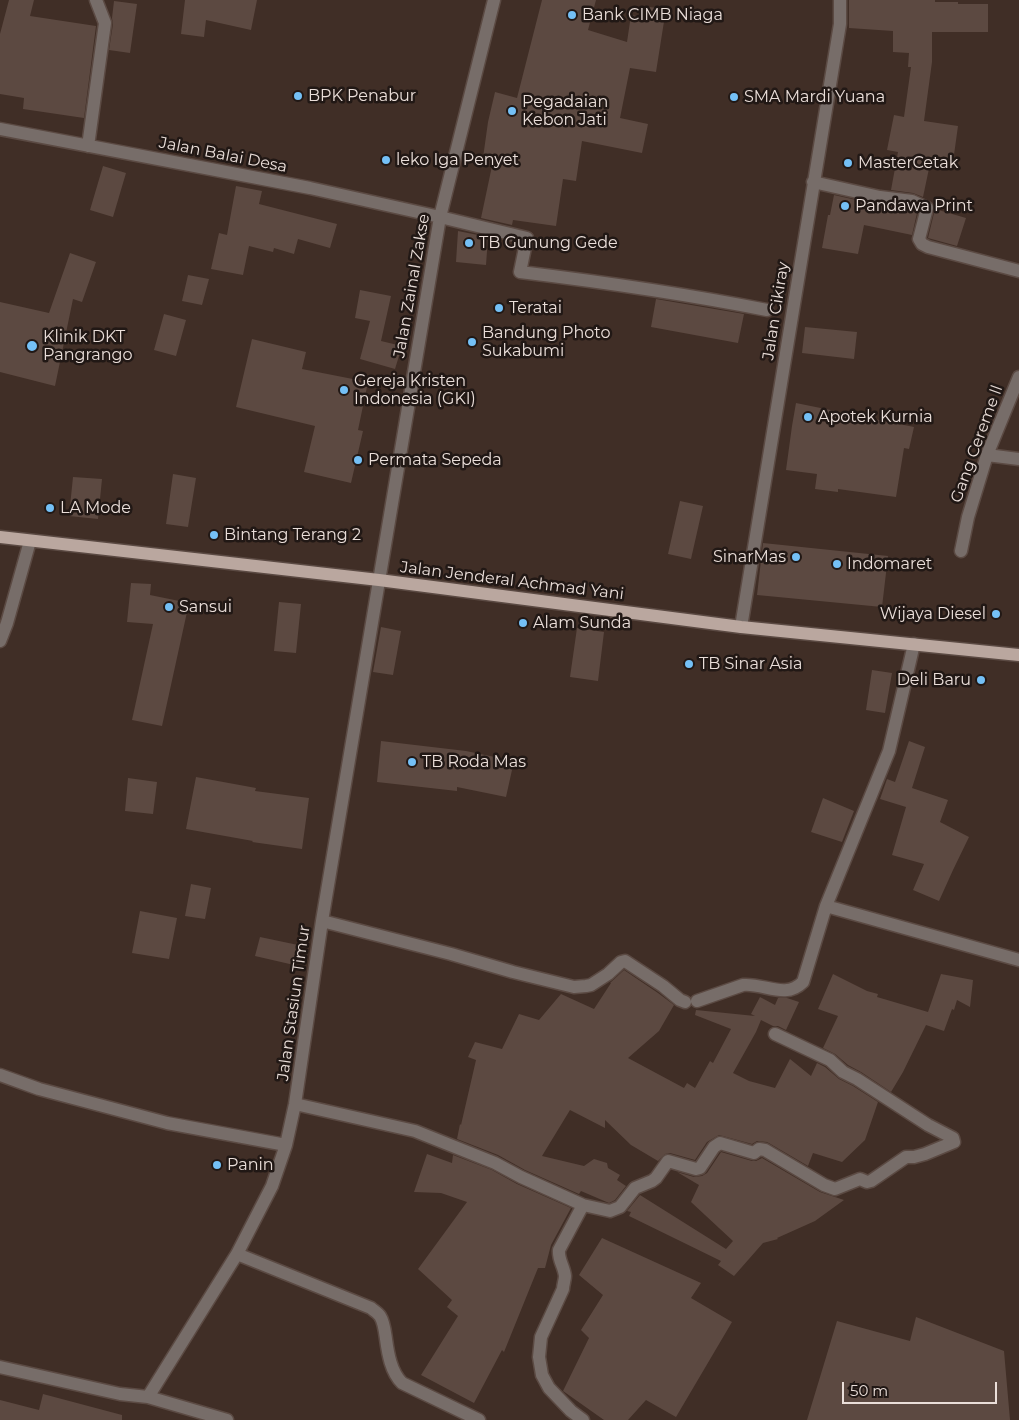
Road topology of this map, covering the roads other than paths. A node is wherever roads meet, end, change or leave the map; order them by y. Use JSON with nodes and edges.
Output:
{"nodes":[{"id":1,"x":96,"y":0,"type":"edge"},
{"id":2,"x":494,"y":0,"type":"edge"},
{"id":3,"x":840,"y":0,"type":"edge"},
{"id":4,"x":0,"y":129,"type":"edge"},
{"id":5,"x":88,"y":146,"type":"junction"},
{"id":6,"x":813,"y":182,"type":"junction"},
{"id":7,"x":440,"y":217,"type":"junction"},
{"id":8,"x":1019,"y":271,"type":"edge"},
{"id":9,"x":767,"y":310,"type":"dead end"},
{"id":10,"x":1019,"y":377,"type":"edge"},
{"id":11,"x":987,"y":455,"type":"junction"},
{"id":12,"x":1019,"y":460,"type":"edge"},
{"id":13,"x":0,"y":537,"type":"edge"},
{"id":14,"x":30,"y":541,"type":"junction"},
{"id":15,"x":961,"y":551,"type":"dead end"},
{"id":16,"x":379,"y":580,"type":"junction"},
{"id":17,"x":741,"y":628,"type":"junction"},
{"id":18,"x":0,"y":641,"type":"edge"},
{"id":19,"x":914,"y":644,"type":"junction"},
{"id":20,"x":1019,"y":655,"type":"edge"},
{"id":21,"x":826,"y":906,"type":"junction"},
{"id":22,"x":322,"y":921,"type":"junction"},
{"id":23,"x":1019,"y":960,"type":"edge"},
{"id":24,"x":775,"y":1034,"type":"dead end"},
{"id":25,"x":0,"y":1075,"type":"edge"},
{"id":26,"x":296,"y":1104,"type":"junction"},
{"id":27,"x":286,"y":1145,"type":"junction"},
{"id":28,"x":583,"y":1205,"type":"junction"},
{"id":29,"x":237,"y":1254,"type":"junction"},
{"id":30,"x":0,"y":1367,"type":"edge"},
{"id":31,"x":148,"y":1397,"type":"junction"},
{"id":32,"x":227,"y":1420,"type":"edge"},
{"id":33,"x":479,"y":1420,"type":"edge"},
{"id":34,"x":583,"y":1420,"type":"edge"}],
"edges":[{"from":1,"to":5,"type":"street"},
{"from":2,"to":7,"type":"street","name":"Jalan Zainal Zakse"},
{"from":3,"to":6,"type":"street","name":"Jalan Cikiray"},
{"from":4,"to":5,"type":"street","name":"Jalan Balai Desa"},
{"from":5,"to":7,"type":"street","name":"Jalan Balai Desa"},
{"from":6,"to":8,"type":"street"},
{"from":6,"to":17,"type":"street","name":"Jalan Cikiray"},
{"from":7,"to":9,"type":"street","name":"Jalan Balai Desa"},
{"from":7,"to":16,"type":"street","name":"Jalan Zainal Zakse"},
{"from":10,"to":11,"type":"street","name":"Gang Cereme ll"},
{"from":11,"to":12,"type":"street"},
{"from":11,"to":15,"type":"street","name":"Gang Cereme ll"},
{"from":13,"to":14,"type":"main road","name":"Jalan Jenderal Achmad Yani"},
{"from":14,"to":16,"type":"main road","name":"Jalan Jenderal Achmad Yani"},
{"from":14,"to":18,"type":"street"},
{"from":16,"to":17,"type":"main road","name":"Jalan Jenderal Achmad Yani"},
{"from":16,"to":22,"type":"street","name":"Jalan Stasiun Timur"},
{"from":17,"to":19,"type":"main road","name":"Jalan Jenderal Achmad Yani"},
{"from":19,"to":20,"type":"main road","name":"Jalan Jenderal Achmad Yani"},
{"from":19,"to":21,"type":"street"},
{"from":21,"to":22,"type":"street"},
{"from":21,"to":23,"type":"street"},
{"from":22,"to":26,"type":"street","name":"Jalan Stasiun Timur"},
{"from":24,"to":28,"type":"street"},
{"from":25,"to":27,"type":"street"},
{"from":26,"to":27,"type":"street","name":"Jalan Stasiun Timur"},
{"from":26,"to":28,"type":"street"},
{"from":27,"to":29,"type":"street","name":"Jalan Stasiun Timur"},
{"from":28,"to":34,"type":"street"},
{"from":29,"to":31,"type":"street","name":"Jalan Stasiun Timur"},
{"from":29,"to":33,"type":"street"},
{"from":30,"to":31,"type":"street"},
{"from":31,"to":32,"type":"street"}]}
